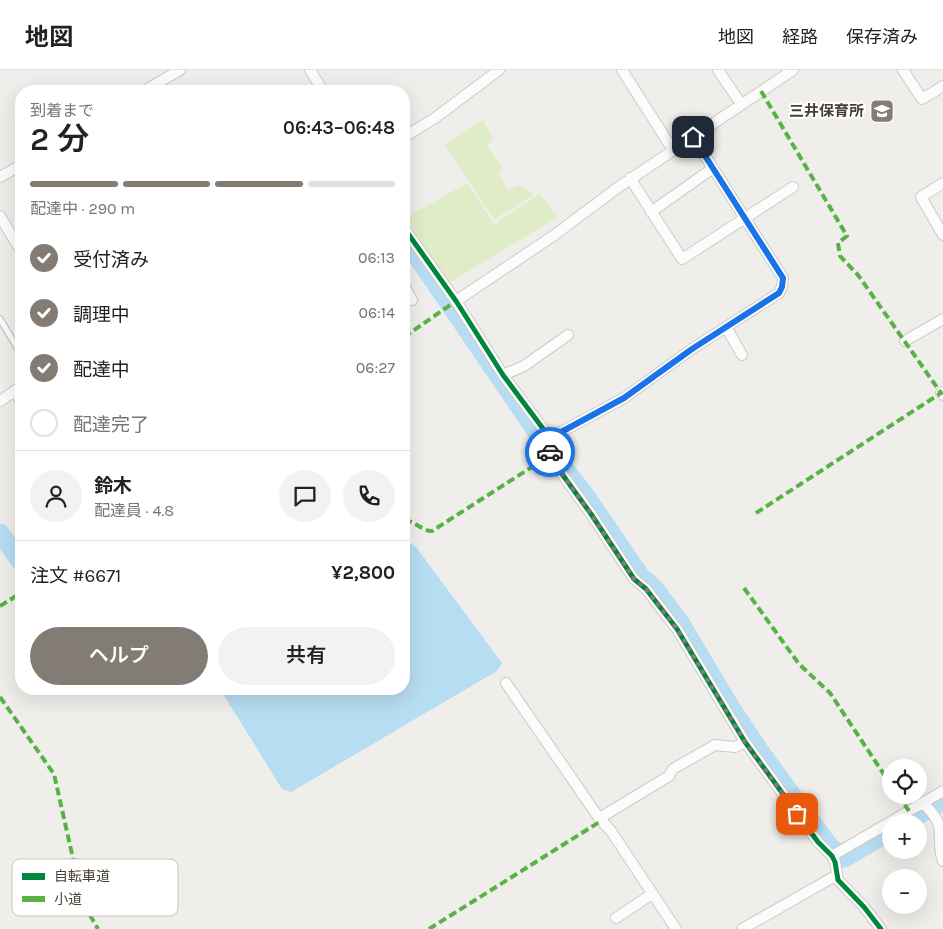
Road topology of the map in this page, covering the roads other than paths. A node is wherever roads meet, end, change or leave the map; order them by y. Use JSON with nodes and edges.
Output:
{"nodes":[{"id":1,"x":180,"y":70,"type":"edge"},
{"id":2,"x":310,"y":70,"type":"edge"},
{"id":3,"x":500,"y":70,"type":"edge"},
{"id":4,"x":622,"y":70,"type":"edge"},
{"id":5,"x":718,"y":70,"type":"edge"},
{"id":6,"x":793,"y":70,"type":"edge"},
{"id":7,"x":903,"y":70,"type":"edge"},
{"id":8,"x":154,"y":85,"type":"edge"},
{"id":9,"x":319,"y":85,"type":"edge"},
{"id":10,"x":943,"y":86,"type":"edge"},
{"id":11,"x":741,"y":104,"type":"junction"},
{"id":12,"x":410,"y":133,"type":"edge"},
{"id":13,"x":693,"y":137,"type":"junction"},
{"id":14,"x":673,"y":150,"type":"junction"},
{"id":15,"x":713,"y":168,"type":"junction"},
{"id":16,"x":15,"y":169,"type":"edge"},
{"id":17,"x":0,"y":178,"type":"edge"},
{"id":18,"x":630,"y":178,"type":"junction"},
{"id":19,"x":943,"y":183,"type":"edge"},
{"id":20,"x":792,"y":187,"type":"dead end"},
{"id":21,"x":651,"y":212,"type":"junction"},
{"id":22,"x":0,"y":216,"type":"edge"},
{"id":23,"x":745,"y":218,"type":"junction"},
{"id":24,"x":943,"y":235,"type":"edge"},
{"id":25,"x":410,"y":236,"type":"edge"},
{"id":26,"x":15,"y":241,"type":"edge"},
{"id":27,"x":410,"y":297,"type":"edge"},
{"id":28,"x":412,"y":300,"type":"dead end"},
{"id":29,"x":456,"y":301,"type":"junction"},
{"id":30,"x":0,"y":319,"type":"edge"},
{"id":31,"x":943,"y":320,"type":"edge"},
{"id":32,"x":726,"y":327,"type":"junction"},
{"id":33,"x":568,"y":335,"type":"dead end"},
{"id":34,"x":905,"y":341,"type":"dead end"},
{"id":35,"x":15,"y":344,"type":"edge"},
{"id":36,"x":742,"y":355,"type":"dead end"},
{"id":37,"x":503,"y":375,"type":"junction"},
{"id":38,"x":15,"y":391,"type":"edge"},
{"id":39,"x":943,"y":392,"type":"edge"},
{"id":40,"x":943,"y":395,"type":"edge"},
{"id":41,"x":0,"y":401,"type":"edge"},
{"id":42,"x":550,"y":444,"type":"junction"},
{"id":43,"x":506,"y":683,"type":"dead end"},
{"id":44,"x":745,"y":742,"type":"junction"},
{"id":45,"x":943,"y":791,"type":"edge"},
{"id":46,"x":926,"y":806,"type":"junction"},
{"id":47,"x":601,"y":820,"type":"junction"},
{"id":48,"x":836,"y":854,"type":"junction"},
{"id":49,"x":943,"y":861,"type":"edge"},
{"id":50,"x":837,"y":875,"type":"junction"},
{"id":51,"x":652,"y":894,"type":"junction"},
{"id":52,"x":616,"y":918,"type":"dead end"},
{"id":53,"x":676,"y":929,"type":"edge"},
{"id":54,"x":742,"y":929,"type":"edge"},
{"id":55,"x":881,"y":929,"type":"edge"}],
"edges":[{"from":1,"to":8,"type":"street"},
{"from":2,"to":9,"type":"street"},
{"from":3,"to":12,"type":"street"},
{"from":4,"to":14,"type":"street"},
{"from":5,"to":11,"type":"street"},
{"from":6,"to":11,"type":"street"},
{"from":7,"to":10,"type":"street"},
{"from":11,"to":13,"type":"street"},
{"from":13,"to":14,"type":"street"},
{"from":13,"to":15,"type":"street"},
{"from":14,"to":18,"type":"street"},
{"from":15,"to":21,"type":"street"},
{"from":15,"to":23,"type":"street"},
{"from":16,"to":17,"type":"street"},
{"from":18,"to":21,"type":"street"},
{"from":18,"to":29,"type":"street"},
{"from":19,"to":24,"type":"street"},
{"from":20,"to":23,"type":"street"},
{"from":21,"to":23,"type":"street"},
{"from":22,"to":26,"type":"street"},
{"from":23,"to":32,"type":"street"},
{"from":25,"to":29,"type":"street"},
{"from":27,"to":28,"type":"street"},
{"from":29,"to":37,"type":"street"},
{"from":30,"to":35,"type":"lane"},
{"from":31,"to":34,"type":"street"},
{"from":32,"to":36,"type":"street"},
{"from":32,"to":42,"type":"street"},
{"from":33,"to":37,"type":"street"},
{"from":37,"to":42,"type":"street"},
{"from":38,"to":41,"type":"street"},
{"from":39,"to":40,"type":"street"},
{"from":42,"to":44,"type":"street"},
{"from":43,"to":47,"type":"street"},
{"from":44,"to":47,"type":"street"},
{"from":44,"to":48,"type":"street"},
{"from":45,"to":46,"type":"street"},
{"from":46,"to":48,"type":"street"},
{"from":46,"to":49,"type":"street"},
{"from":47,"to":51,"type":"street"},
{"from":48,"to":50,"type":"street"},
{"from":50,"to":54,"type":"street"},
{"from":50,"to":55,"type":"street"},
{"from":51,"to":52,"type":"street"},
{"from":51,"to":53,"type":"street"}]}
